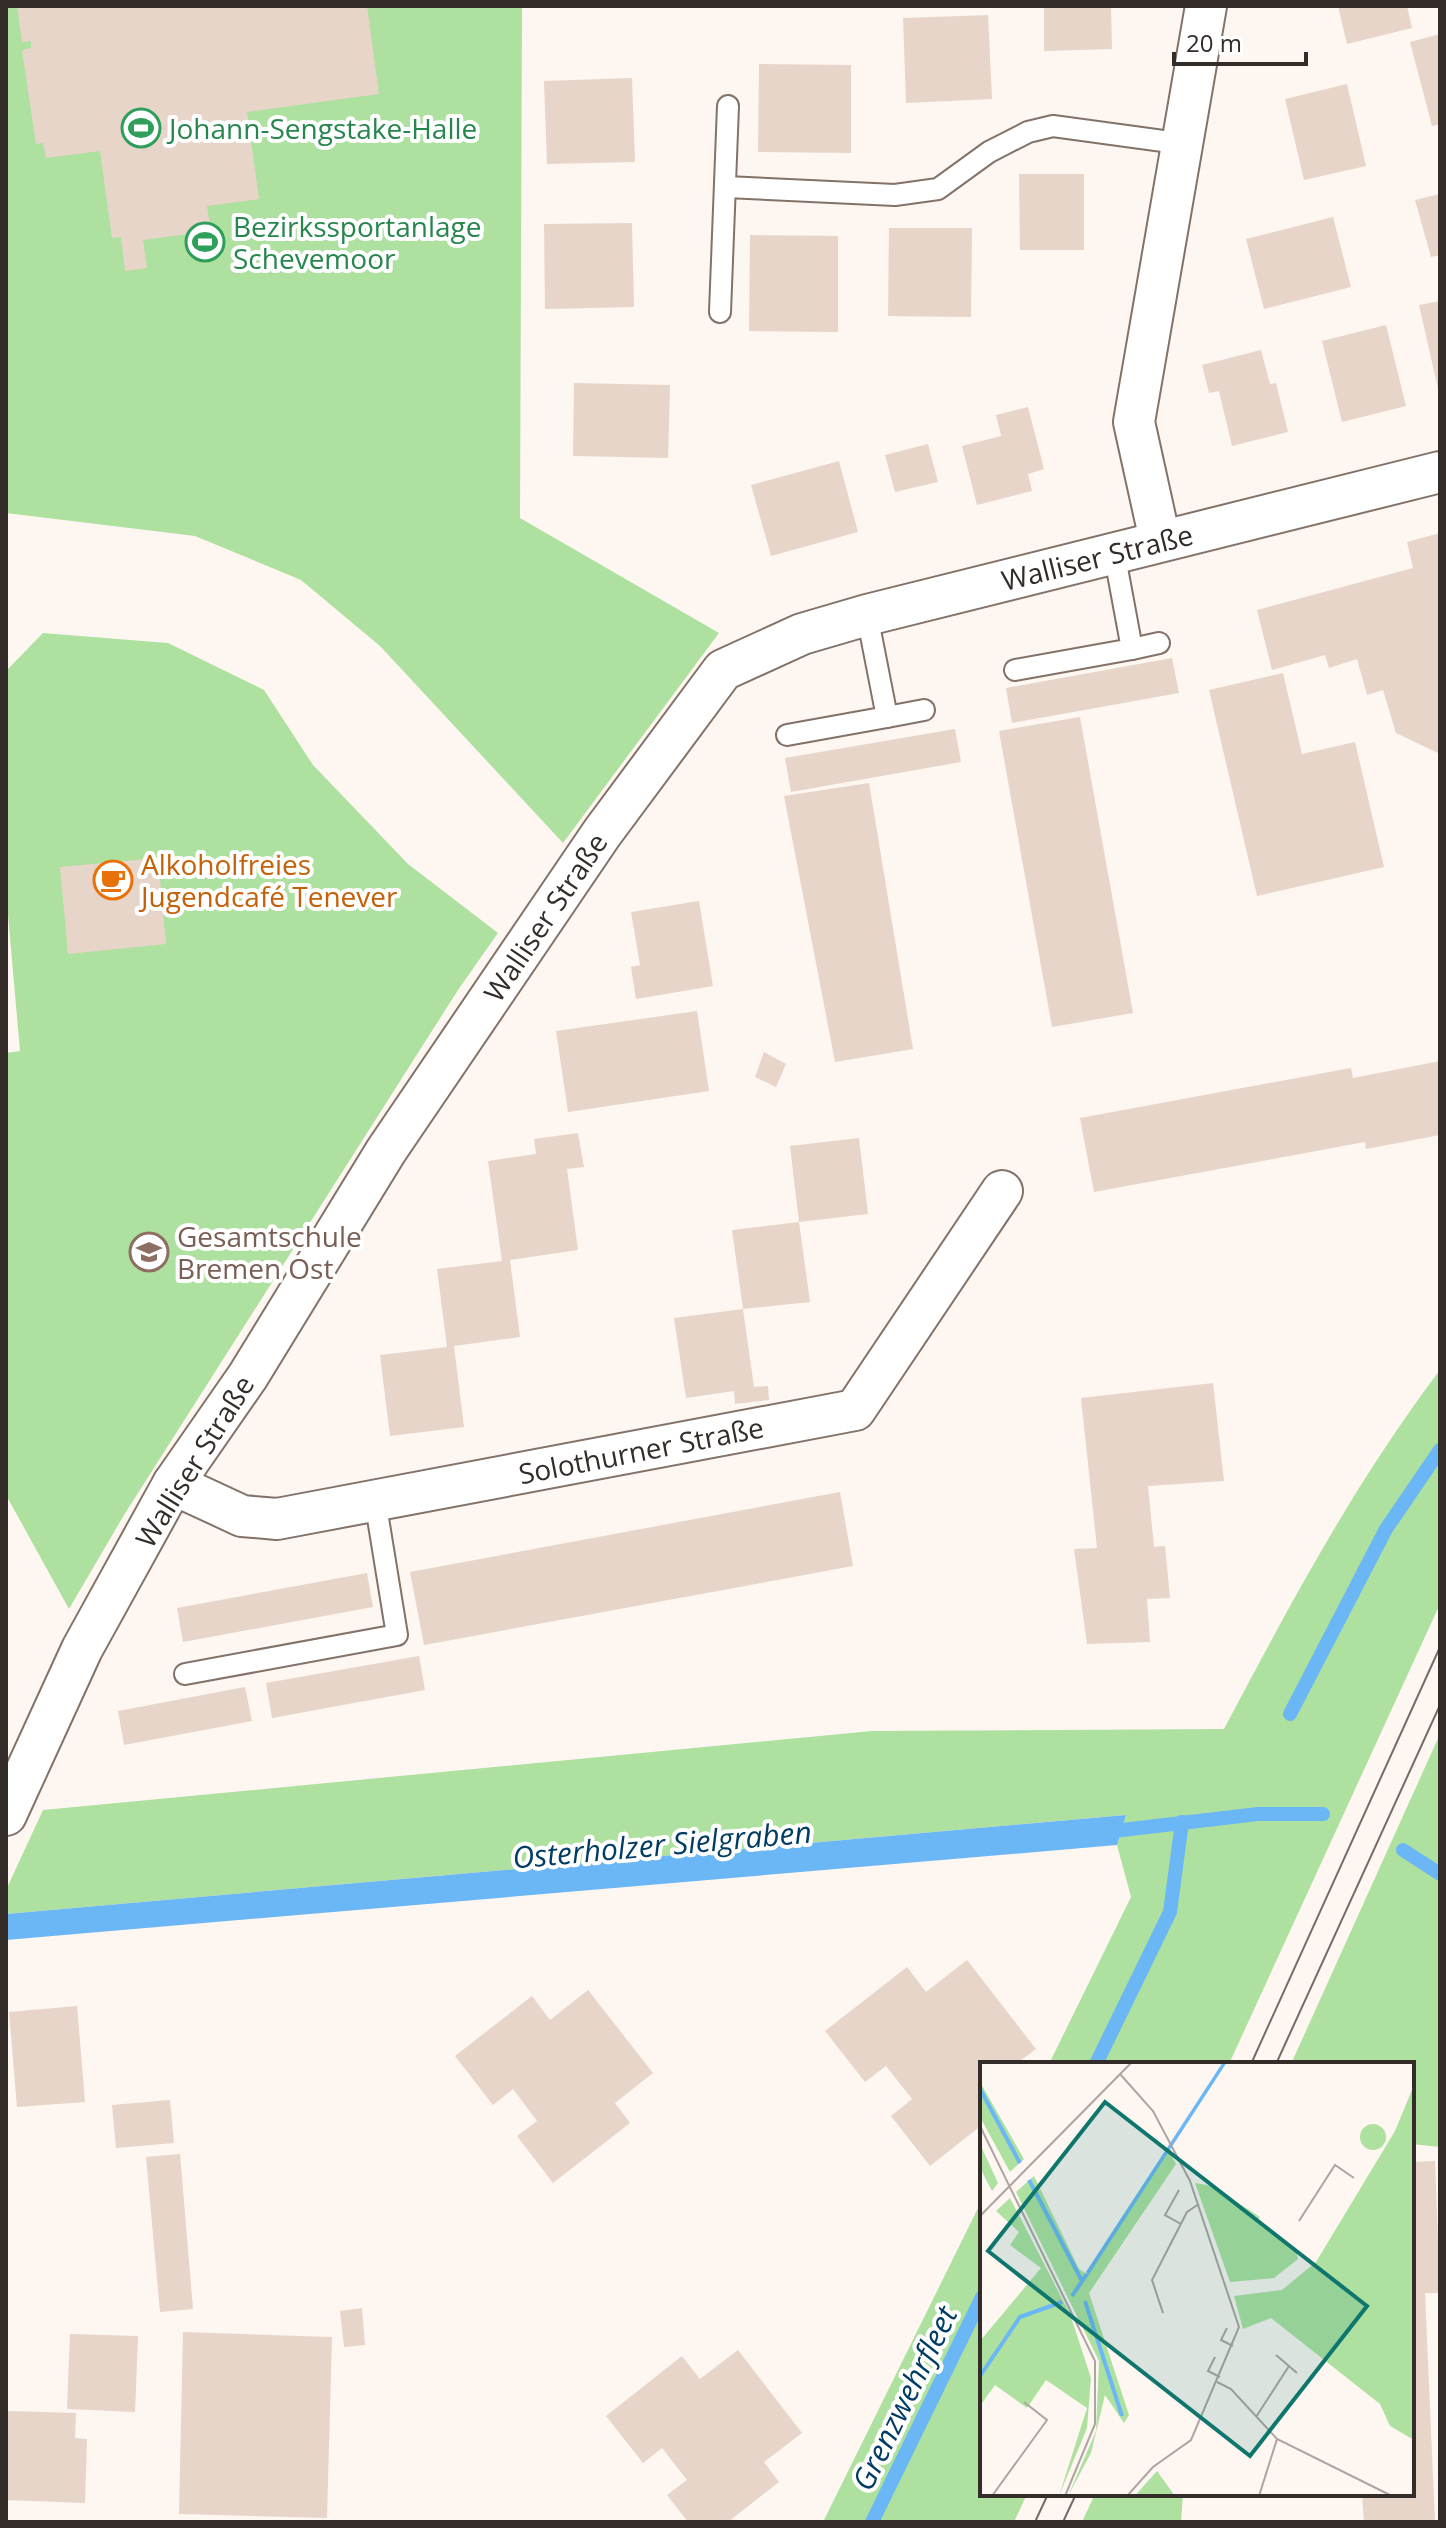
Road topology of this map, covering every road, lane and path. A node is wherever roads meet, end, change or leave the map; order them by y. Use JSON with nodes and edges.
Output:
{"nodes":[{"id":1,"x":1206,"y":6,"type":"edge"},
{"id":2,"x":728,"y":106,"type":"dead end"},
{"id":3,"x":1185,"y":144,"type":"junction"},
{"id":4,"x":726,"y":187,"type":"junction"},
{"id":5,"x":720,"y":312,"type":"dead end"},
{"id":6,"x":1440,"y":472,"type":"edge"},
{"id":7,"x":1160,"y":540,"type":"junction"},
{"id":8,"x":1114,"y":552,"type":"junction"},
{"id":9,"x":867,"y":615,"type":"junction"},
{"id":10,"x":1159,"y":643,"type":"dead end"},
{"id":11,"x":1132,"y":649,"type":"junction"},
{"id":12,"x":1015,"y":670,"type":"dead end"},
{"id":13,"x":924,"y":710,"type":"dead end"},
{"id":14,"x":887,"y":717,"type":"junction"},
{"id":15,"x":787,"y":735,"type":"dead end"},
{"id":16,"x":1002,"y":1191,"type":"dead end"},
{"id":17,"x":173,"y":1484,"type":"junction"},
{"id":18,"x":375,"y":1500,"type":"junction"},
{"id":19,"x":185,"y":1674,"type":"dead end"},
{"id":20,"x":6,"y":1815,"type":"edge"}],
"edges":[{"from":1,"to":3,"type":"street"},
{"from":2,"to":4,"type":"lane"},
{"from":3,"to":4,"type":"lane"},
{"from":3,"to":7,"type":"street"},
{"from":4,"to":5,"type":"lane"},
{"from":6,"to":7,"type":"street","name":"Walliser Straße"},
{"from":7,"to":8,"type":"street","name":"Walliser Straße"},
{"from":8,"to":9,"type":"street","name":"Walliser Straße"},
{"from":8,"to":11,"type":"lane"},
{"from":9,"to":14,"type":"lane"},
{"from":9,"to":17,"type":"street","name":"Walliser Straße"},
{"from":10,"to":11,"type":"lane"},
{"from":11,"to":12,"type":"lane"},
{"from":13,"to":14,"type":"lane"},
{"from":14,"to":15,"type":"lane"},
{"from":16,"to":18,"type":"street","name":"Solothurner Straße"},
{"from":17,"to":18,"type":"street","name":"Solothurner Straße"},
{"from":17,"to":20,"type":"street","name":"Walliser Straße"},
{"from":18,"to":19,"type":"lane"}]}
